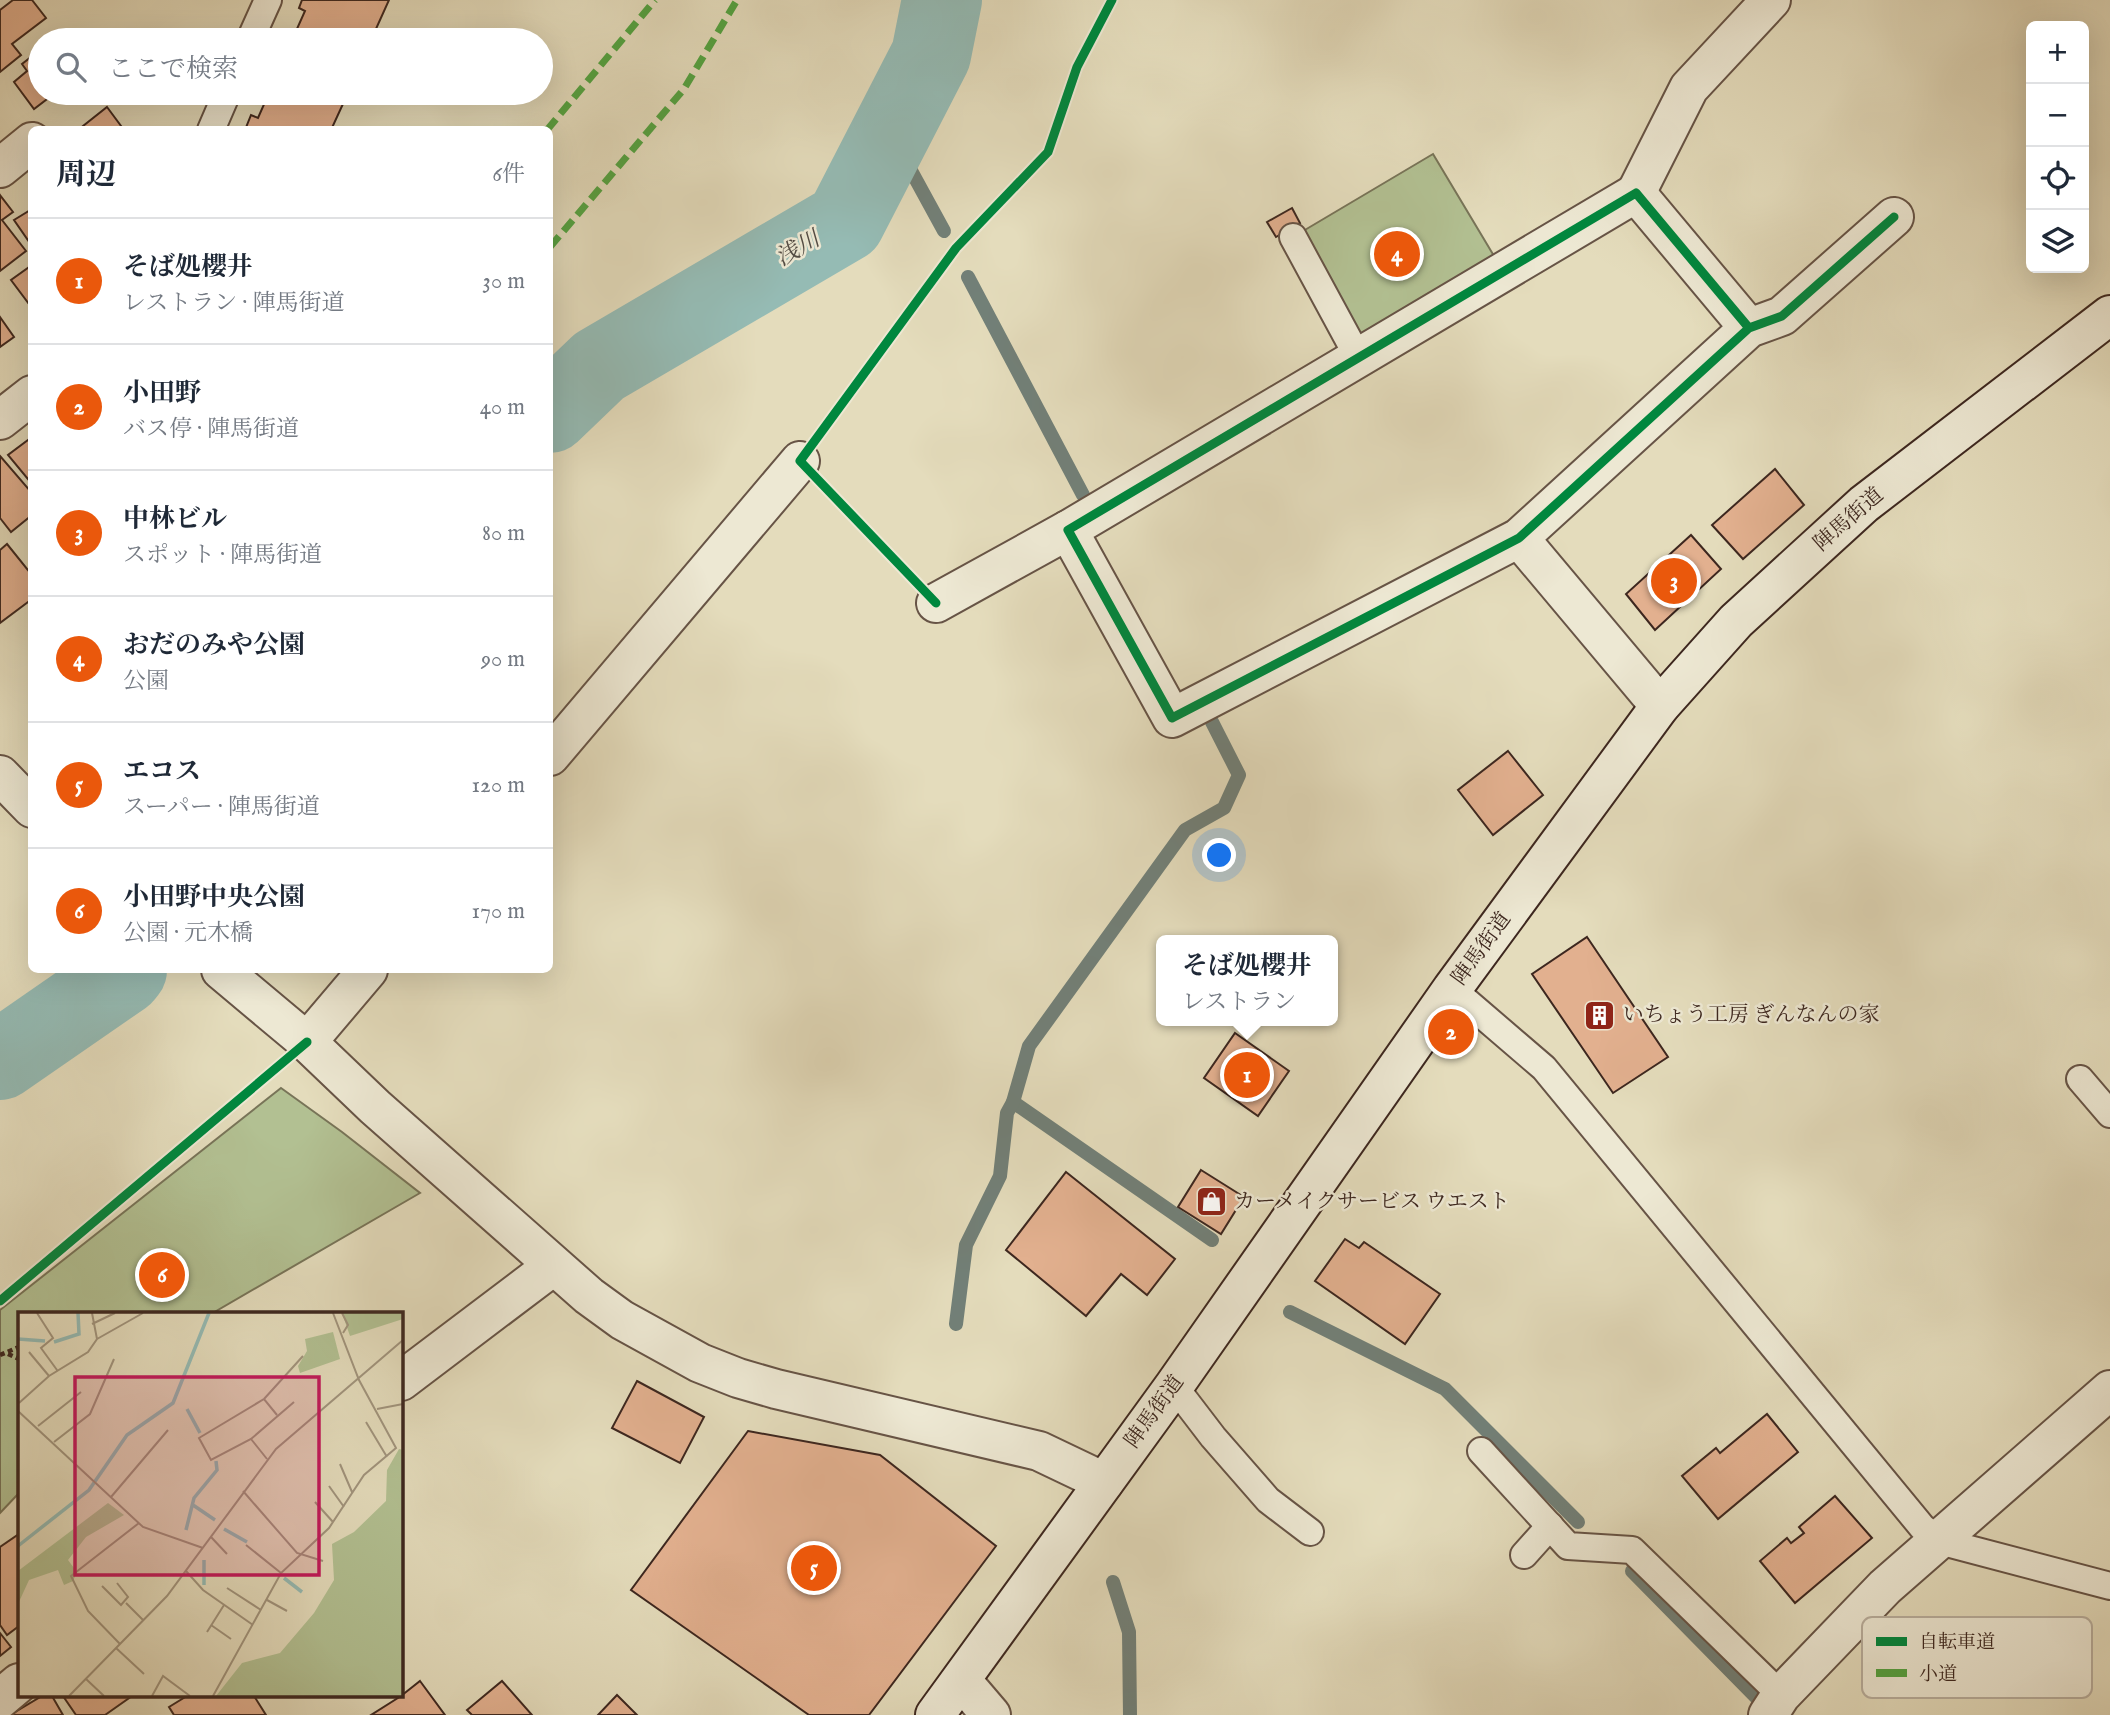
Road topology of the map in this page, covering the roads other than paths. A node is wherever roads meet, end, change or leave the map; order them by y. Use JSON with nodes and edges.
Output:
{"nodes":[{"id":1,"x":268,"y":0,"type":"edge"},
{"id":2,"x":1771,"y":0,"type":"edge"},
{"id":3,"x":255,"y":28,"type":"edge"},
{"id":4,"x":222,"y":105,"type":"edge"},
{"id":5,"x":213,"y":126,"type":"edge"},
{"id":6,"x":28,"y":145,"type":"edge"},
{"id":7,"x":0,"y":168,"type":"edge"},
{"id":8,"x":1636,"y":193,"type":"junction"},
{"id":9,"x":1894,"y":217,"type":"dead end"},
{"id":10,"x":1293,"y":237,"type":"dead end"},
{"id":11,"x":2110,"y":315,"type":"edge"},
{"id":12,"x":1749,"y":328,"type":"junction"},
{"id":13,"x":1358,"y":357,"type":"junction"},
{"id":14,"x":28,"y":398,"type":"edge"},
{"id":15,"x":0,"y":420,"type":"edge"},
{"id":16,"x":800,"y":461,"type":"dead end"},
{"id":17,"x":1068,"y":530,"type":"junction"},
{"id":18,"x":1519,"y":538,"type":"junction"},
{"id":19,"x":936,"y":603,"type":"dead end"},
{"id":20,"x":1660,"y":706,"type":"junction"},
{"id":21,"x":553,"y":752,"type":"edge"},
{"id":22,"x":0,"y":775,"type":"edge"},
{"id":23,"x":28,"y":804,"type":"edge"},
{"id":24,"x":225,"y":973,"type":"edge"},
{"id":25,"x":365,"y":973,"type":"edge"},
{"id":26,"x":1452,"y":989,"type":"junction"},
{"id":27,"x":300,"y":1036,"type":"junction"},
{"id":28,"x":2080,"y":1079,"type":"dead end"},
{"id":29,"x":2110,"y":1114,"type":"edge"},
{"id":30,"x":553,"y":1266,"type":"junction"},
{"id":31,"x":402,"y":1380,"type":"edge"},
{"id":32,"x":1174,"y":1385,"type":"junction"},
{"id":33,"x":2110,"y":1390,"type":"edge"},
{"id":34,"x":1481,"y":1451,"type":"dead end"},
{"id":35,"x":1104,"y":1482,"type":"junction"},
{"id":36,"x":1550,"y":1526,"type":"junction"},
{"id":37,"x":1310,"y":1532,"type":"dead end"},
{"id":38,"x":1939,"y":1541,"type":"junction"},
{"id":39,"x":1524,"y":1555,"type":"dead end"},
{"id":40,"x":2110,"y":1586,"type":"edge"},
{"id":41,"x":962,"y":1681,"type":"junction"},
{"id":42,"x":18,"y":1684,"type":"edge"},
{"id":43,"x":0,"y":1699,"type":"edge"},
{"id":44,"x":1774,"y":1705,"type":"edge"},
{"id":45,"x":935,"y":1715,"type":"edge"},
{"id":46,"x":992,"y":1715,"type":"edge"}],
"edges":[{"from":1,"to":3,"type":"lane"},
{"from":2,"to":8,"type":"street"},
{"from":4,"to":5,"type":"lane"},
{"from":6,"to":7,"type":"street"},
{"from":8,"to":12,"type":"street"},
{"from":8,"to":13,"type":"street"},
{"from":9,"to":12,"type":"street"},
{"from":10,"to":13,"type":"lane"},
{"from":11,"to":20,"type":"street","name":"陣馬街道"},
{"from":12,"to":18,"type":"street"},
{"from":13,"to":17,"type":"street"},
{"from":14,"to":15,"type":"street"},
{"from":16,"to":21,"type":"street"},
{"from":17,"to":18,"type":"street"},
{"from":17,"to":19,"type":"street"},
{"from":18,"to":20,"type":"street"},
{"from":20,"to":26,"type":"street","name":"陣馬街道"},
{"from":22,"to":23,"type":"street"},
{"from":24,"to":27,"type":"street"},
{"from":25,"to":27,"type":"street"},
{"from":26,"to":32,"type":"street","name":"陣馬街道"},
{"from":26,"to":38,"type":"lane"},
{"from":27,"to":30,"type":"street"},
{"from":28,"to":29,"type":"lane"},
{"from":30,"to":31,"type":"street"},
{"from":30,"to":35,"type":"street"},
{"from":32,"to":35,"type":"street","name":"陣馬街道"},
{"from":32,"to":37,"type":"lane"},
{"from":33,"to":38,"type":"street"},
{"from":34,"to":36,"type":"lane"},
{"from":35,"to":41,"type":"street","name":"陣馬街道"},
{"from":36,"to":39,"type":"lane"},
{"from":36,"to":44,"type":"lane"},
{"from":38,"to":40,"type":"lane"},
{"from":38,"to":44,"type":"street"},
{"from":41,"to":45,"type":"street","name":"陣馬街道"},
{"from":41,"to":46,"type":"street"},
{"from":42,"to":43,"type":"street"}]}
